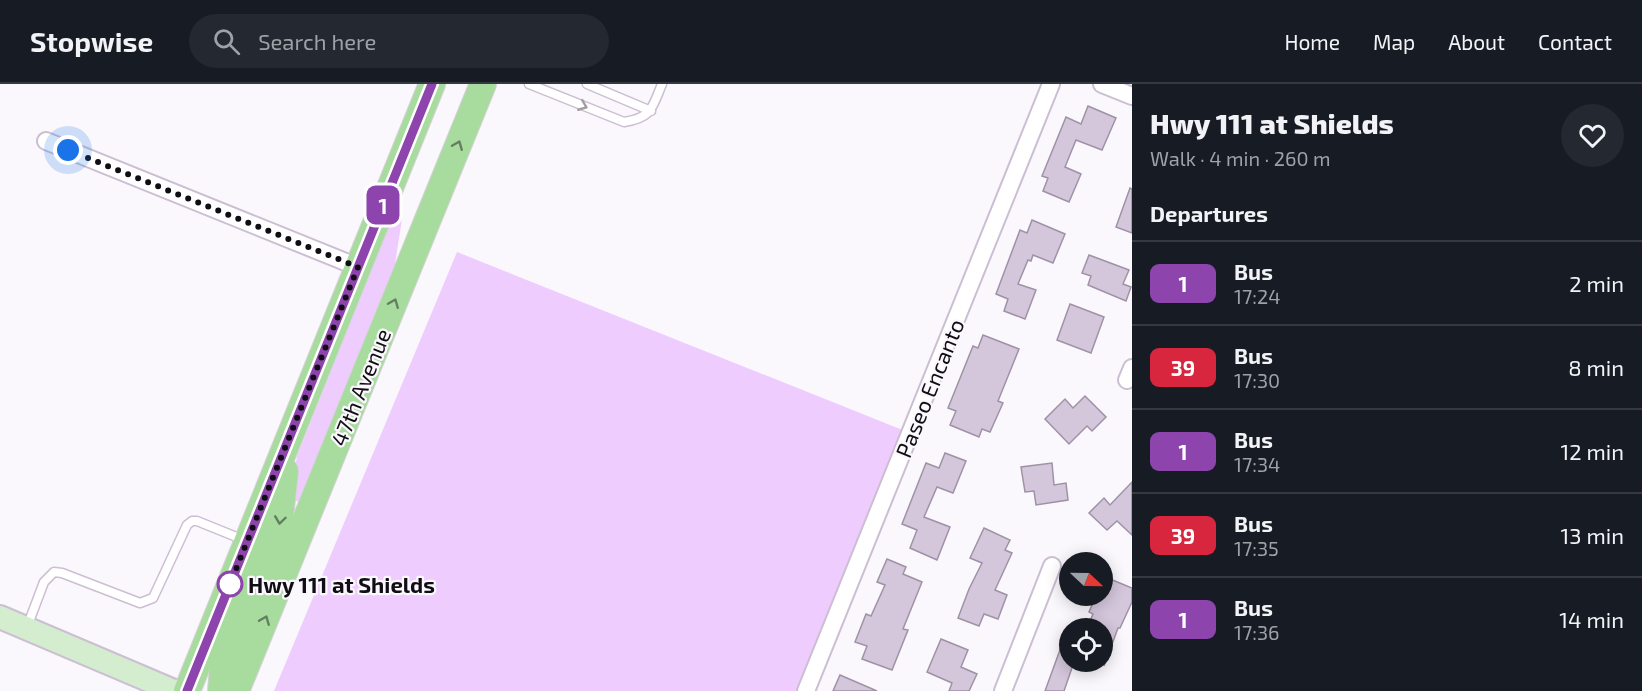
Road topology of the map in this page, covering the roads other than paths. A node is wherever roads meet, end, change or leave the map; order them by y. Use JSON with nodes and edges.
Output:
{"nodes":[{"id":1,"x":432,"y":84,"type":"edge"},
{"id":2,"x":483,"y":84,"type":"edge"},
{"id":3,"x":529,"y":84,"type":"edge"},
{"id":4,"x":587,"y":84,"type":"edge"},
{"id":5,"x":662,"y":84,"type":"edge"},
{"id":6,"x":1051,"y":84,"type":"edge"},
{"id":7,"x":1102,"y":84,"type":"edge"},
{"id":8,"x":1132,"y":96,"type":"edge"},
{"id":9,"x":651,"y":111,"type":"junction"},
{"id":10,"x":46,"y":141,"type":"dead end"},
{"id":11,"x":358,"y":267,"type":"junction"},
{"id":12,"x":288,"y":441,"type":"junction"},
{"id":13,"x":247,"y":541,"type":"junction"},
{"id":14,"x":1052,"y":566,"type":"dead end"},
{"id":15,"x":0,"y":617,"type":"edge"},
{"id":16,"x":27,"y":627,"type":"junction"},
{"id":17,"x":174,"y":691,"type":"edge"},
{"id":18,"x":187,"y":691,"type":"edge"},
{"id":19,"x":221,"y":691,"type":"edge"},
{"id":20,"x":237,"y":691,"type":"edge"},
{"id":21,"x":806,"y":691,"type":"edge"},
{"id":22,"x":1003,"y":691,"type":"edge"}],
"edges":[{"from":1,"to":11,"type":"main road","name":"47th Avenue"},
{"from":20,"to":2,"type":"main road","name":"47th Avenue","one_way":true},
{"from":3,"to":9,"type":"lane","one_way":true},
{"from":4,"to":9,"type":"lane"},
{"from":5,"to":9,"type":"lane"},
{"from":6,"to":21,"type":"street","name":"Paseo Encanto"},
{"from":7,"to":8,"type":"street"},
{"from":10,"to":11,"type":"street"},
{"from":11,"to":12,"type":"main road","name":"47th Avenue"},
{"from":12,"to":13,"type":"main road","name":"47th Avenue"},
{"from":12,"to":19,"type":"main road","one_way":true},
{"from":13,"to":16,"type":"lane"},
{"from":13,"to":18,"type":"main road","name":"47th Avenue"},
{"from":14,"to":22,"type":"street"},
{"from":15,"to":16,"type":"street"},
{"from":16,"to":17,"type":"street"}]}
